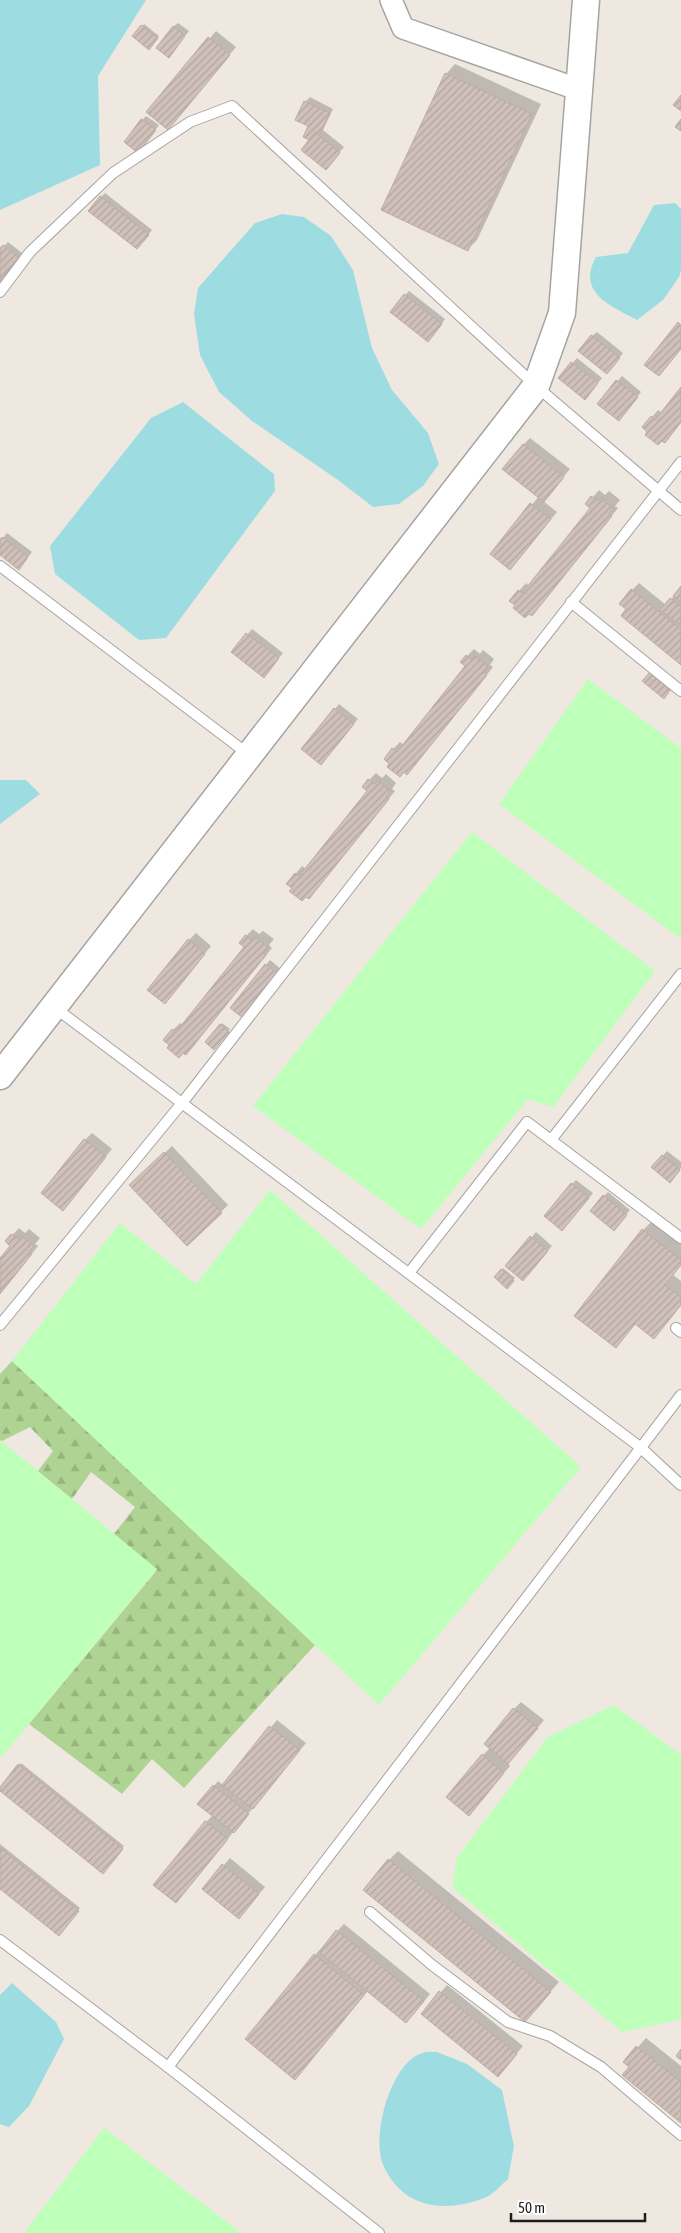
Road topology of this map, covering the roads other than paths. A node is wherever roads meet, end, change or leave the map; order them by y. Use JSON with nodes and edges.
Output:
{"nodes":[{"id":1,"x":391,"y":0,"type":"edge"},
{"id":2,"x":586,"y":0,"type":"edge"},
{"id":3,"x":580,"y":90,"type":"junction"},
{"id":4,"x":0,"y":292,"type":"edge"},
{"id":5,"x":536,"y":386,"type":"junction"},
{"id":6,"x":681,"y":462,"type":"edge"},
{"id":7,"x":657,"y":490,"type":"junction"},
{"id":8,"x":681,"y":510,"type":"edge"},
{"id":9,"x":0,"y":566,"type":"edge"},
{"id":10,"x":571,"y":602,"type":"junction"},
{"id":11,"x":681,"y":691,"type":"edge"},
{"id":12,"x":249,"y":755,"type":"junction"},
{"id":13,"x":681,"y":974,"type":"edge"},
{"id":14,"x":54,"y":1006,"type":"junction"},
{"id":15,"x":0,"y":1076,"type":"edge"},
{"id":16,"x":182,"y":1103,"type":"junction"},
{"id":17,"x":551,"y":1140,"type":"junction"},
{"id":18,"x":681,"y":1238,"type":"edge"},
{"id":19,"x":409,"y":1273,"type":"junction"},
{"id":20,"x":0,"y":1325,"type":"edge"},
{"id":21,"x":681,"y":1395,"type":"edge"},
{"id":22,"x":640,"y":1447,"type":"junction"},
{"id":23,"x":681,"y":1485,"type":"edge"},
{"id":24,"x":370,"y":1912,"type":"dead end"},
{"id":25,"x":0,"y":1940,"type":"edge"},
{"id":26,"x":168,"y":2067,"type":"junction"},
{"id":27,"x":681,"y":2135,"type":"edge"},
{"id":28,"x":379,"y":2233,"type":"edge"}],
"edges":[{"from":1,"to":3,"type":"street"},
{"from":2,"to":3,"type":"street"},
{"from":3,"to":5,"type":"street"},
{"from":4,"to":5,"type":"lane"},
{"from":5,"to":7,"type":"lane"},
{"from":5,"to":12,"type":"street"},
{"from":6,"to":7,"type":"lane"},
{"from":7,"to":8,"type":"lane"},
{"from":7,"to":10,"type":"lane"},
{"from":9,"to":12,"type":"lane"},
{"from":10,"to":11,"type":"lane"},
{"from":10,"to":16,"type":"lane"},
{"from":12,"to":14,"type":"street"},
{"from":13,"to":17,"type":"lane"},
{"from":14,"to":15,"type":"street"},
{"from":14,"to":16,"type":"lane"},
{"from":16,"to":19,"type":"lane"},
{"from":16,"to":20,"type":"lane"},
{"from":17,"to":18,"type":"lane"},
{"from":17,"to":19,"type":"lane"},
{"from":19,"to":22,"type":"lane"},
{"from":21,"to":22,"type":"lane"},
{"from":22,"to":23,"type":"lane"},
{"from":22,"to":26,"type":"lane"},
{"from":24,"to":27,"type":"lane"},
{"from":25,"to":26,"type":"lane"},
{"from":26,"to":28,"type":"lane"}]}
